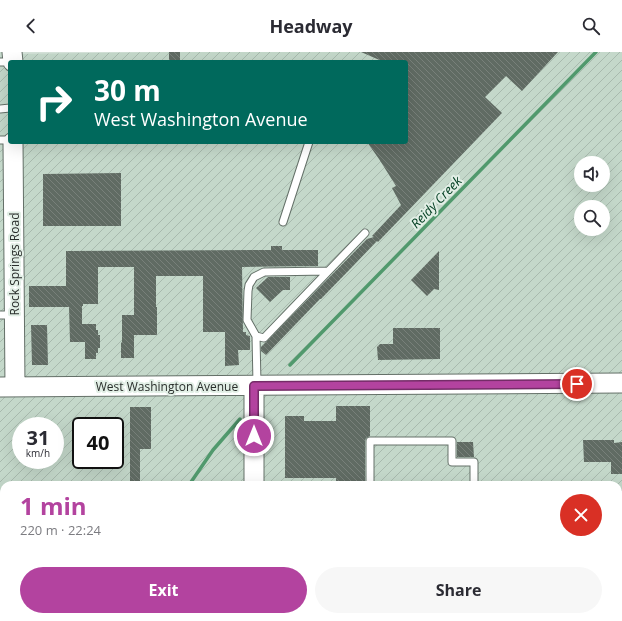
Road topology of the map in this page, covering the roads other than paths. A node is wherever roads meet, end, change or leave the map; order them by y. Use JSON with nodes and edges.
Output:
{"nodes":[{"id":1,"x":13,"y":144,"type":"edge"},
{"id":2,"x":308,"y":144,"type":"edge"},
{"id":3,"x":283,"y":222,"type":"dead end"},
{"id":4,"x":365,"y":234,"type":"dead end"},
{"id":5,"x":328,"y":271,"type":"junction"},
{"id":6,"x":7,"y":315,"type":"edge"},
{"id":7,"x":256,"y":336,"type":"junction"},
{"id":8,"x":622,"y":383,"type":"edge"},
{"id":9,"x":255,"y":385,"type":"junction"},
{"id":10,"x":7,"y":387,"type":"edge"},
{"id":11,"x":254,"y":481,"type":"edge"},
{"id":12,"x":370,"y":481,"type":"edge"},
{"id":13,"x":474,"y":481,"type":"edge"}],
"edges":[{"from":1,"to":6,"type":"main road","name":"Rock Springs Road"},
{"from":2,"to":3,"type":"lane"},
{"from":4,"to":5,"type":"lane"},
{"from":5,"to":7,"type":"lane"},
{"from":5,"to":7,"type":"lane"},
{"from":6,"to":10,"type":"main road","name":"Rock Springs Road"},
{"from":7,"to":9,"type":"lane"},
{"from":8,"to":9,"type":"main road","name":"West Washington Avenue"},
{"from":9,"to":10,"type":"main road","name":"West Washington Avenue"},
{"from":9,"to":11,"type":"main road"},
{"from":12,"to":13,"type":"lane"}]}
